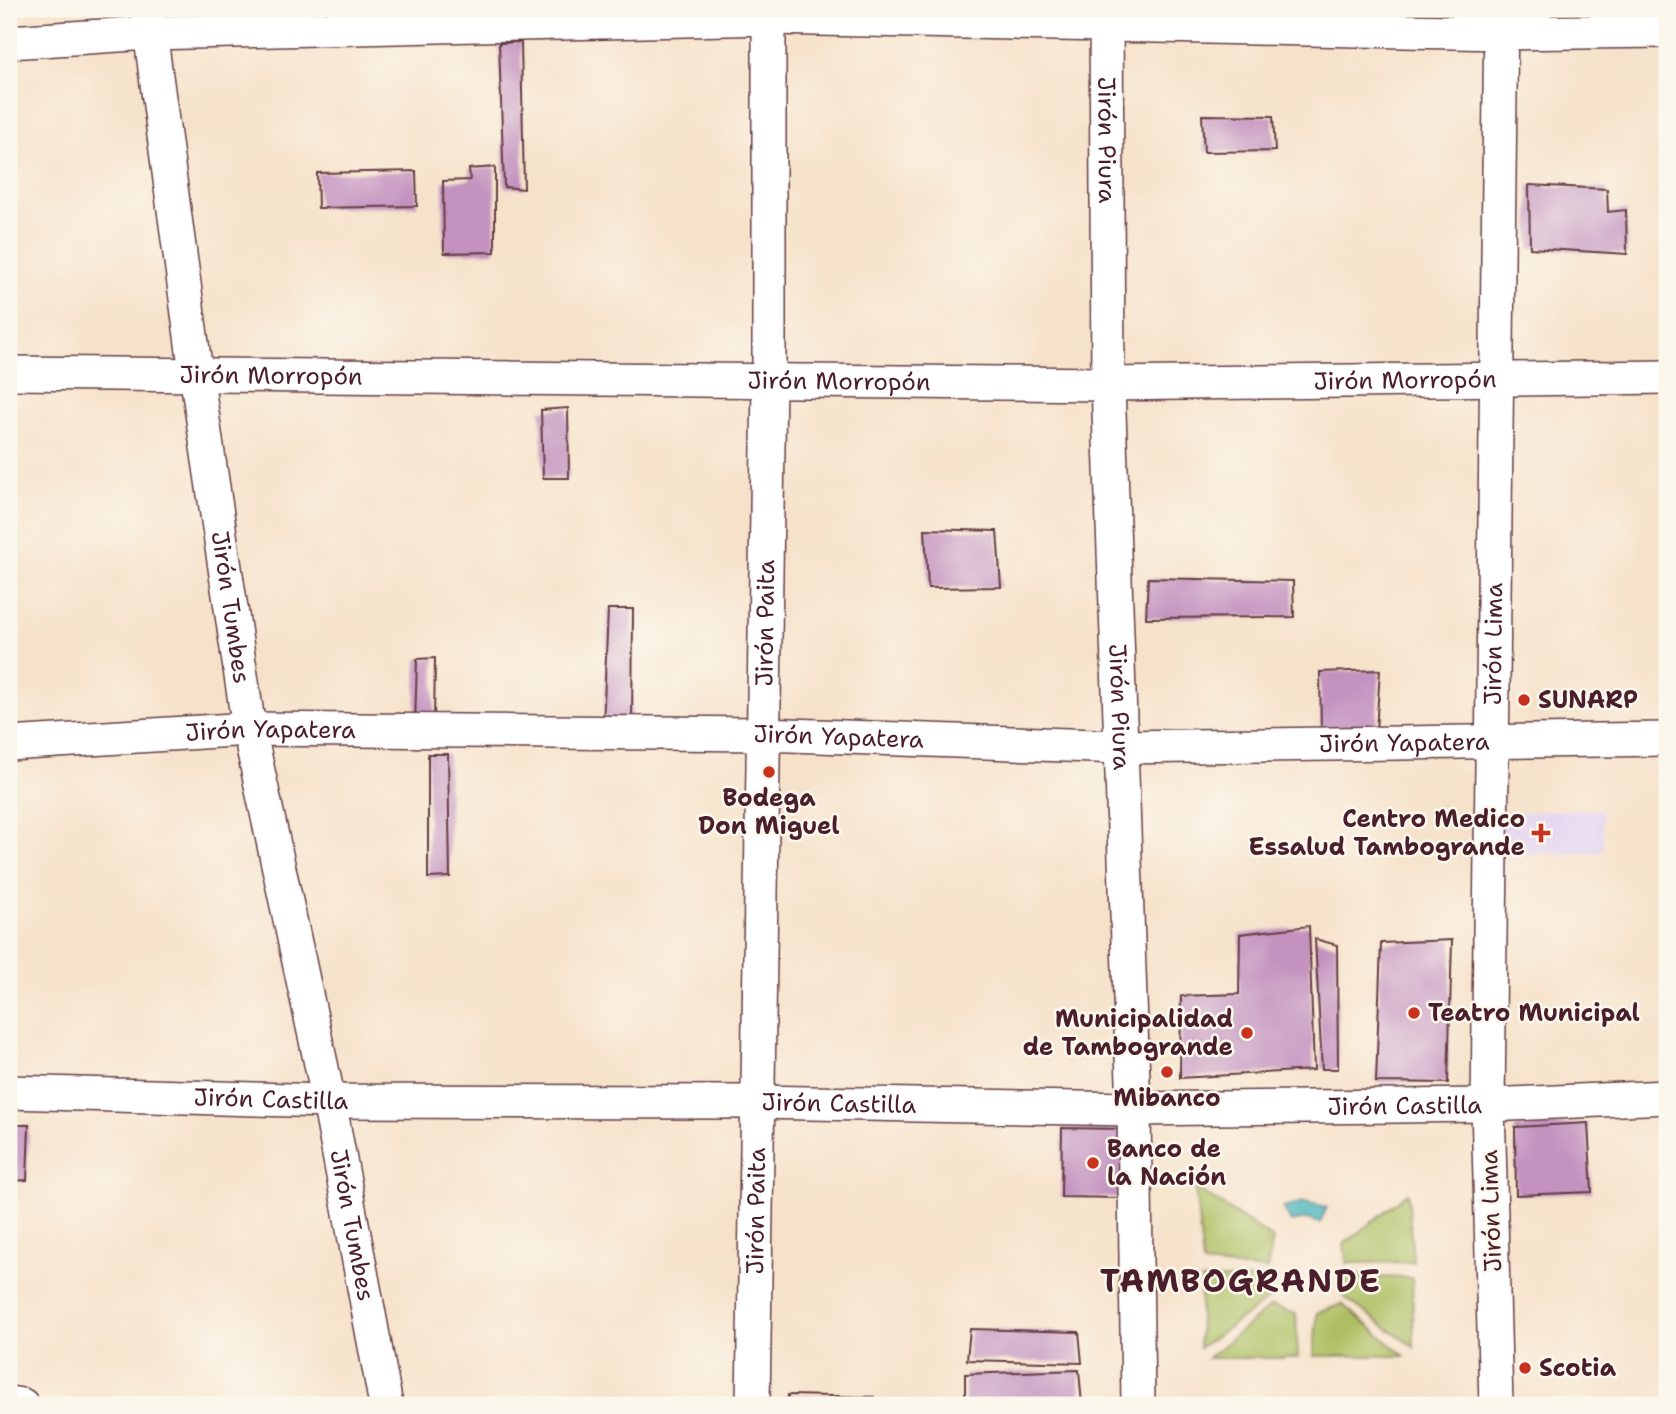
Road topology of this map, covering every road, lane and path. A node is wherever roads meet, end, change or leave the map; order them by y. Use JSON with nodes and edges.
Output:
{"nodes":[{"id":1,"x":769,"y":13,"type":"edge"},
{"id":2,"x":1106,"y":16,"type":"edge"},
{"id":3,"x":149,"y":21,"type":"edge"},
{"id":4,"x":1501,"y":21,"type":"edge"},
{"id":5,"x":1667,"y":31,"type":"edge"},
{"id":6,"x":9,"y":42,"type":"edge"},
{"id":7,"x":9,"y":373,"type":"edge"},
{"id":8,"x":196,"y":373,"type":"junction"},
{"id":9,"x":1667,"y":377,"type":"edge"},
{"id":10,"x":1496,"y":381,"type":"junction"},
{"id":11,"x":769,"y":382,"type":"junction"},
{"id":12,"x":1108,"y":384,"type":"junction"},
{"id":13,"x":249,"y":729,"type":"junction"},
{"id":14,"x":762,"y":734,"type":"junction"},
{"id":15,"x":1667,"y":739,"type":"edge"},
{"id":16,"x":1492,"y":740,"type":"junction"},
{"id":17,"x":9,"y":744,"type":"edge"},
{"id":18,"x":1122,"y":747,"type":"junction"},
{"id":19,"x":9,"y":1092,"type":"edge"},
{"id":20,"x":1667,"y":1097,"type":"edge"},
{"id":21,"x":329,"y":1101,"type":"junction"},
{"id":22,"x":755,"y":1102,"type":"junction"},
{"id":23,"x":1488,"y":1105,"type":"junction"},
{"id":24,"x":1134,"y":1109,"type":"junction"},
{"id":25,"x":9,"y":1403,"type":"edge"},
{"id":26,"x":22,"y":1405,"type":"edge"},
{"id":27,"x":386,"y":1405,"type":"edge"},
{"id":28,"x":753,"y":1405,"type":"edge"},
{"id":29,"x":1138,"y":1405,"type":"edge"},
{"id":30,"x":1496,"y":1405,"type":"edge"}],
"edges":[{"from":1,"to":2,"type":"street"},
{"from":1,"to":3,"type":"street"},
{"from":1,"to":11,"type":"street","name":"Jirón Paita"},
{"from":2,"to":4,"type":"street"},
{"from":2,"to":12,"type":"street","name":"Jirón Piura"},
{"from":3,"to":6,"type":"street"},
{"from":3,"to":8,"type":"street","name":"Jirón Tumbes"},
{"from":4,"to":5,"type":"street"},
{"from":4,"to":10,"type":"street","name":"Jirón Lima"},
{"from":7,"to":8,"type":"street","name":"Jirón Morropón"},
{"from":8,"to":11,"type":"street","name":"Jirón Morropón"},
{"from":8,"to":13,"type":"street","name":"Jirón Tumbes"},
{"from":9,"to":10,"type":"street","name":"Jirón Morropón"},
{"from":10,"to":12,"type":"street","name":"Jirón Morropón"},
{"from":10,"to":16,"type":"street","name":"Jirón Lima"},
{"from":11,"to":12,"type":"street","name":"Jirón Morropón"},
{"from":11,"to":14,"type":"street","name":"Jirón Paita"},
{"from":12,"to":18,"type":"street","name":"Jirón Piura"},
{"from":13,"to":14,"type":"street","name":"Jirón Yapatera"},
{"from":13,"to":17,"type":"street","name":"Jirón Yapatera"},
{"from":13,"to":21,"type":"street","name":"Jirón Tumbes"},
{"from":14,"to":18,"type":"street","name":"Jirón Yapatera"},
{"from":14,"to":22,"type":"street","name":"Jirón Paita"},
{"from":15,"to":16,"type":"street","name":"Jirón Yapatera"},
{"from":16,"to":18,"type":"street","name":"Jirón Yapatera"},
{"from":16,"to":23,"type":"street","name":"Jirón Lima"},
{"from":18,"to":24,"type":"street","name":"Jirón Piura"},
{"from":19,"to":21,"type":"street","name":"Jirón Castilla"},
{"from":20,"to":23,"type":"street","name":"Jirón Castilla"},
{"from":21,"to":22,"type":"street","name":"Jirón Castilla"},
{"from":21,"to":27,"type":"street","name":"Jirón Tumbes"},
{"from":22,"to":24,"type":"street","name":"Jirón Castilla"},
{"from":22,"to":28,"type":"street","name":"Jirón Paita"},
{"from":23,"to":24,"type":"street","name":"Jirón Castilla"},
{"from":23,"to":30,"type":"street","name":"Jirón Lima"},
{"from":24,"to":29,"type":"street","name":"Jirón Piura"},
{"from":25,"to":26,"type":"street"}]}
